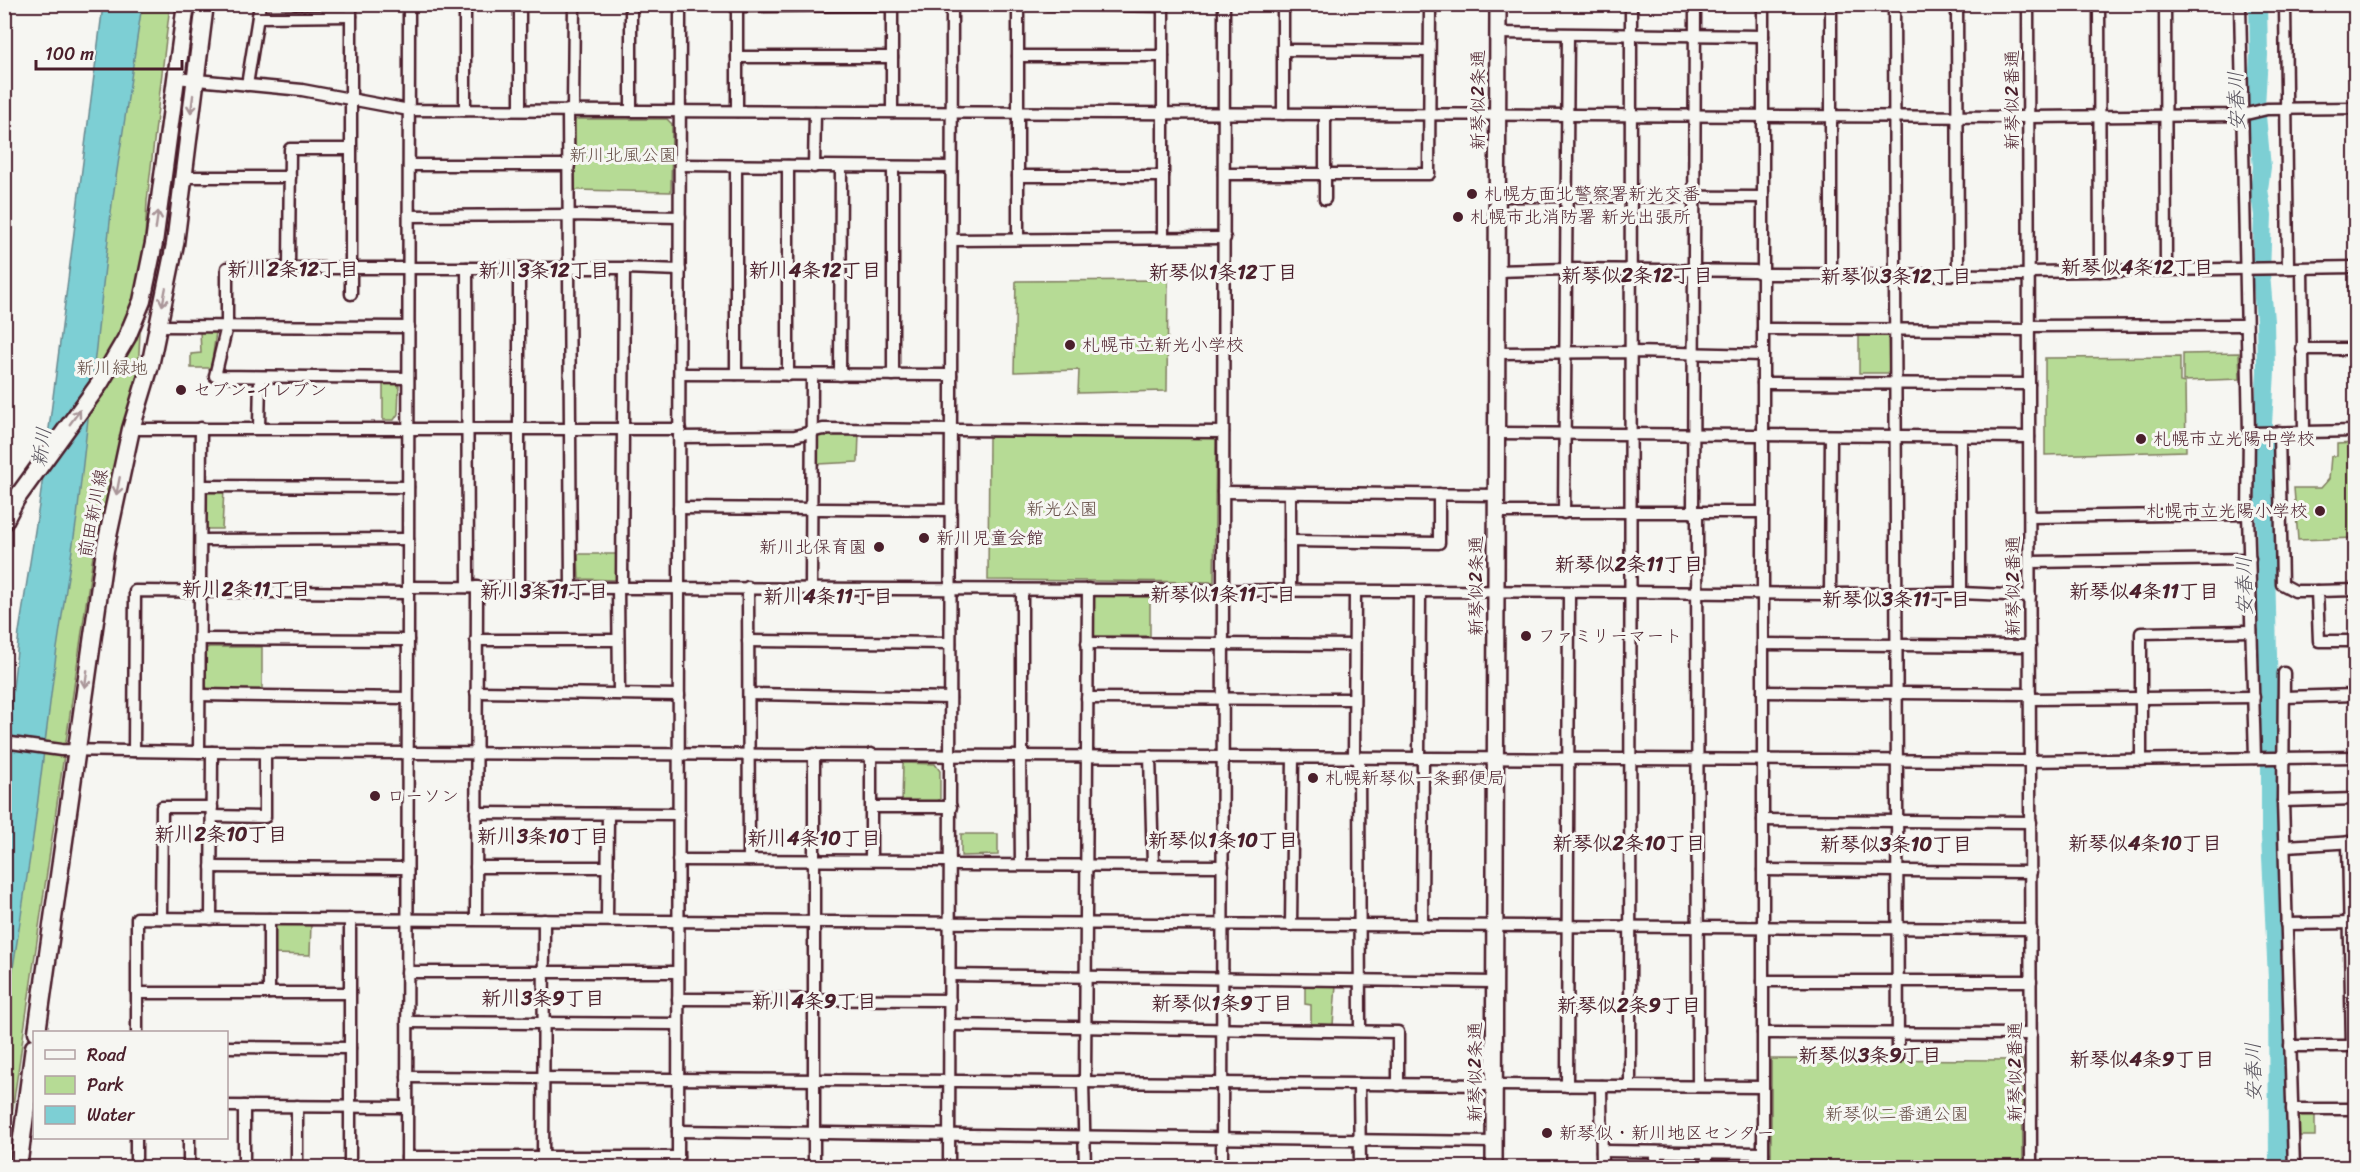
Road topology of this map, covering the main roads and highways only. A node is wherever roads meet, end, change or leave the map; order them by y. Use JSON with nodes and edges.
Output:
{"nodes":[{"id":1,"x":186,"y":4,"type":"edge"},
{"id":2,"x":205,"y":4,"type":"edge"},
{"id":3,"x":4,"y":522,"type":"edge"},
{"id":4,"x":37,"y":1031,"type":"edge"},
{"id":5,"x":33,"y":1062,"type":"edge"},
{"id":6,"x":30,"y":1105,"type":"edge"},
{"id":7,"x":18,"y":1167,"type":"edge"}],
"edges":[{"from":3,"to":1,"type":"main road","one_way":true},
{"from":2,"to":4,"type":"main road","name":"前田新川線","one_way":true},
{"from":5,"to":6,"type":"main road"},
{"from":6,"to":7,"type":"main road"}]}
